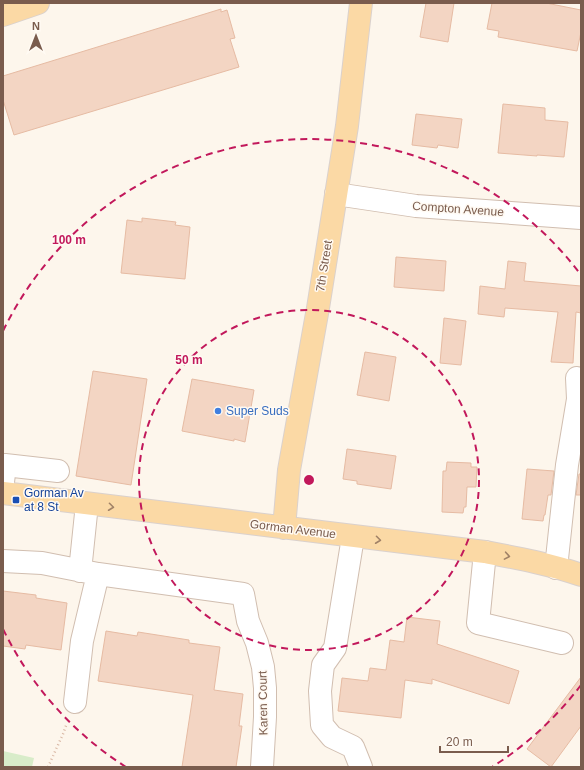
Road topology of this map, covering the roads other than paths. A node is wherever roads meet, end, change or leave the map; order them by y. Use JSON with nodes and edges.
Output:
{"nodes":[{"id":1,"x":38,"y":3,"type":"edge"},
{"id":2,"x":361,"y":3,"type":"edge"},
{"id":3,"x":3,"y":15,"type":"edge"},
{"id":4,"x":336,"y":194,"type":"junction"},
{"id":5,"x":581,"y":218,"type":"edge"},
{"id":6,"x":577,"y":378,"type":"dead end"},
{"id":7,"x":58,"y":471,"type":"dead end"},
{"id":8,"x":3,"y":482,"type":"edge"},
{"id":9,"x":3,"y":493,"type":"edge"},
{"id":10,"x":87,"y":504,"type":"junction"},
{"id":11,"x":284,"y":528,"type":"junction"},
{"id":12,"x":353,"y":536,"type":"junction"},
{"id":13,"x":485,"y":552,"type":"junction"},
{"id":14,"x":3,"y":561,"type":"edge"},
{"id":15,"x":556,"y":568,"type":"junction"},
{"id":16,"x":89,"y":572,"type":"junction"},
{"id":17,"x":581,"y":575,"type":"edge"},
{"id":18,"x":562,"y":643,"type":"dead end"},
{"id":19,"x":75,"y":702,"type":"road end"},
{"id":20,"x":262,"y":767,"type":"edge"},
{"id":21,"x":361,"y":767,"type":"edge"}],
"edges":[{"from":1,"to":3,"type":"main road"},
{"from":2,"to":4,"type":"main road","name":"7th Street"},
{"from":4,"to":5,"type":"street","name":"Compton Avenue"},
{"from":4,"to":11,"type":"main road","name":"7th Street"},
{"from":6,"to":15,"type":"street"},
{"from":7,"to":8,"type":"street"},
{"from":9,"to":10,"type":"main road","name":"Gorman Avenue"},
{"from":10,"to":11,"type":"main road","name":"Gorman Avenue","one_way":true},
{"from":10,"to":16,"type":"street"},
{"from":11,"to":12,"type":"main road","name":"Gorman Avenue"},
{"from":12,"to":13,"type":"main road","name":"Gorman Avenue","one_way":true},
{"from":12,"to":21,"type":"street"},
{"from":13,"to":15,"type":"main road","name":"Gorman Avenue","one_way":true},
{"from":13,"to":18,"type":"street"},
{"from":14,"to":16,"type":"street"},
{"from":15,"to":17,"type":"main road","name":"Gorman Avenue"},
{"from":16,"to":19,"type":"street"},
{"from":16,"to":20,"type":"street","name":"Karen Court"}]}
